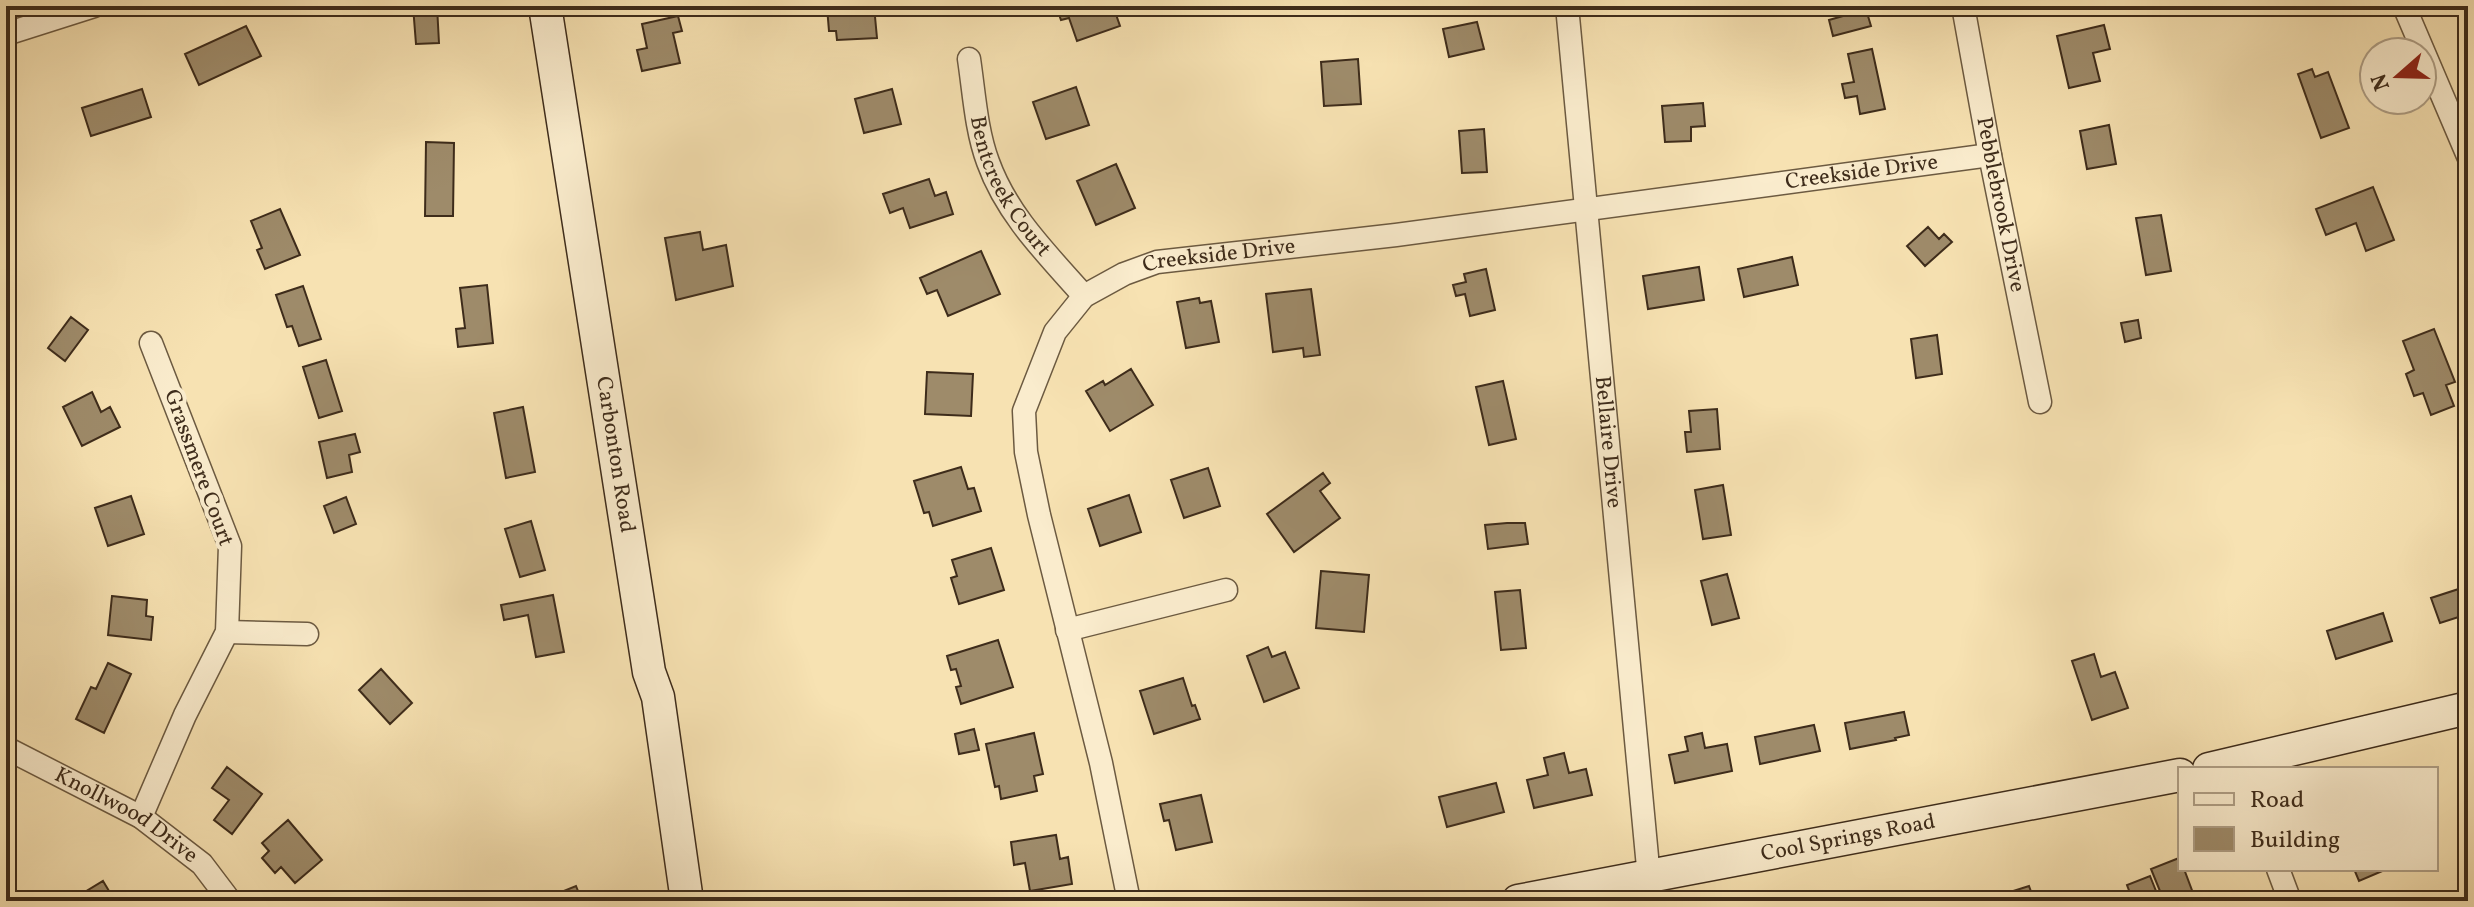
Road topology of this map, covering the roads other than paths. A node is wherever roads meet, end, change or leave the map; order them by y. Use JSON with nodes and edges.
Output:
{"nodes":[{"id":1,"x":94,"y":6,"type":"edge"},
{"id":2,"x":545,"y":6,"type":"edge"},
{"id":3,"x":1567,"y":6,"type":"edge"},
{"id":4,"x":1963,"y":6,"type":"edge"},
{"id":5,"x":2404,"y":6,"type":"edge"},
{"id":6,"x":6,"y":34,"type":"edge"},
{"id":7,"x":969,"y":59,"type":"dead end"},
{"id":8,"x":1990,"y":155,"type":"junction"},
{"id":9,"x":2468,"y":156,"type":"edge"},
{"id":10,"x":1587,"y":209,"type":"junction"},
{"id":11,"x":1084,"y":296,"type":"junction"},
{"id":12,"x":151,"y":343,"type":"dead end"},
{"id":13,"x":2040,"y":402,"type":"dead end"},
{"id":14,"x":1226,"y":590,"type":"dead end"},
{"id":15,"x":1067,"y":630,"type":"junction"},
{"id":16,"x":227,"y":632,"type":"junction"},
{"id":17,"x":307,"y":634,"type":"dead end"},
{"id":18,"x":2468,"y":708,"type":"edge"},
{"id":19,"x":6,"y":748,"type":"edge"},
{"id":20,"x":2229,"y":767,"type":"edge"},
{"id":21,"x":2178,"y":775,"type":"edge"},
{"id":22,"x":141,"y":817,"type":"junction"},
{"id":23,"x":2279,"y":871,"type":"edge"},
{"id":24,"x":1649,"y":878,"type":"junction"},
{"id":25,"x":230,"y":901,"type":"edge"},
{"id":26,"x":687,"y":901,"type":"edge"},
{"id":27,"x":1129,"y":901,"type":"edge"},
{"id":28,"x":1518,"y":901,"type":"edge"},
{"id":29,"x":2290,"y":901,"type":"edge"}],
"edges":[{"from":1,"to":6,"type":"street"},
{"from":2,"to":26,"type":"street","name":"Carbonton Road"},
{"from":3,"to":10,"type":"street","name":"Bellaire Drive"},
{"from":4,"to":8,"type":"street","name":"Pebblebrook Drive"},
{"from":5,"to":9,"type":"street"},
{"from":7,"to":11,"type":"street","name":"Bentcreek Court"},
{"from":8,"to":10,"type":"street","name":"Creekside Drive"},
{"from":8,"to":13,"type":"street","name":"Pebblebrook Drive"},
{"from":10,"to":11,"type":"street","name":"Creekside Drive"},
{"from":10,"to":24,"type":"street","name":"Bellaire Drive"},
{"from":11,"to":15,"type":"street","name":"Creekside Drive"},
{"from":12,"to":16,"type":"street","name":"Grassmere Court"},
{"from":14,"to":15,"type":"street"},
{"from":15,"to":27,"type":"street","name":"Creekside Drive"},
{"from":16,"to":17,"type":"street"},
{"from":16,"to":22,"type":"street","name":"Grassmere Court"},
{"from":18,"to":20,"type":"street"},
{"from":19,"to":22,"type":"street","name":"Knollwood Drive"},
{"from":21,"to":24,"type":"street","name":"Cool Springs Road"},
{"from":22,"to":25,"type":"street","name":"Knollwood Drive"},
{"from":23,"to":29,"type":"street"},
{"from":24,"to":28,"type":"street","name":"Cool Springs Road"}]}
